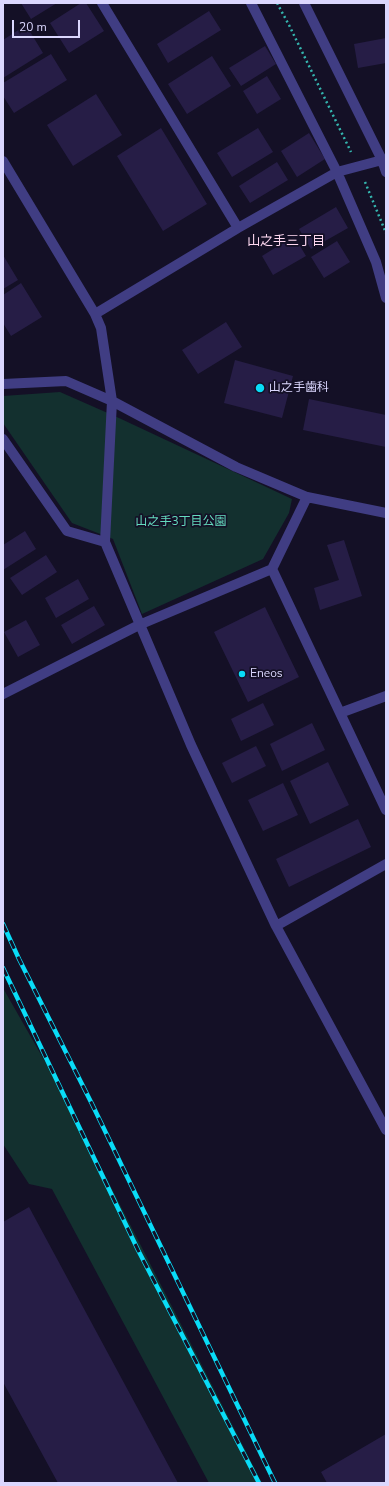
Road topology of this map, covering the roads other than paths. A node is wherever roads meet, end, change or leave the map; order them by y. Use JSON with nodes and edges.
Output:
{"nodes":[{"id":1,"x":102,"y":3,"type":"edge"},
{"id":2,"x":251,"y":3,"type":"edge"},
{"id":3,"x":304,"y":3,"type":"edge"},
{"id":4,"x":384,"y":160,"type":"edge"},
{"id":5,"x":3,"y":161,"type":"edge"},
{"id":6,"x":337,"y":172,"type":"junction"},
{"id":7,"x":386,"y":172,"type":"edge"},
{"id":8,"x":238,"y":228,"type":"junction"},
{"id":9,"x":386,"y":298,"type":"edge"},
{"id":10,"x":95,"y":314,"type":"junction"},
{"id":11,"x":3,"y":384,"type":"edge"},
{"id":12,"x":112,"y":402,"type":"junction"},
{"id":13,"x":3,"y":439,"type":"edge"},
{"id":14,"x":307,"y":496,"type":"junction"},
{"id":15,"x":386,"y":513,"type":"edge"},
{"id":16,"x":105,"y":542,"type":"junction"},
{"id":17,"x":272,"y":568,"type":"junction"},
{"id":18,"x":139,"y":625,"type":"junction"},
{"id":19,"x":3,"y":694,"type":"edge"},
{"id":20,"x":386,"y":696,"type":"edge"},
{"id":21,"x":340,"y":713,"type":"junction"},
{"id":22,"x":386,"y":810,"type":"edge"},
{"id":23,"x":386,"y":864,"type":"edge"},
{"id":24,"x":276,"y":926,"type":"junction"},
{"id":25,"x":386,"y":1130,"type":"edge"}],
"edges":[{"from":1,"to":8,"type":"street"},
{"from":2,"to":6,"type":"street"},
{"from":3,"to":4,"type":"street"},
{"from":4,"to":6,"type":"street"},
{"from":4,"to":7,"type":"street"},
{"from":5,"to":10,"type":"street"},
{"from":6,"to":8,"type":"street"},
{"from":6,"to":9,"type":"street"},
{"from":8,"to":10,"type":"street"},
{"from":10,"to":12,"type":"street"},
{"from":11,"to":12,"type":"street"},
{"from":12,"to":14,"type":"street"},
{"from":12,"to":16,"type":"street"},
{"from":13,"to":16,"type":"street"},
{"from":14,"to":15,"type":"street"},
{"from":14,"to":17,"type":"street"},
{"from":16,"to":18,"type":"street"},
{"from":17,"to":18,"type":"street"},
{"from":17,"to":21,"type":"street"},
{"from":18,"to":19,"type":"street"},
{"from":18,"to":24,"type":"street"},
{"from":20,"to":21,"type":"street"},
{"from":21,"to":22,"type":"street"},
{"from":23,"to":24,"type":"street"},
{"from":24,"to":25,"type":"street"}]}
